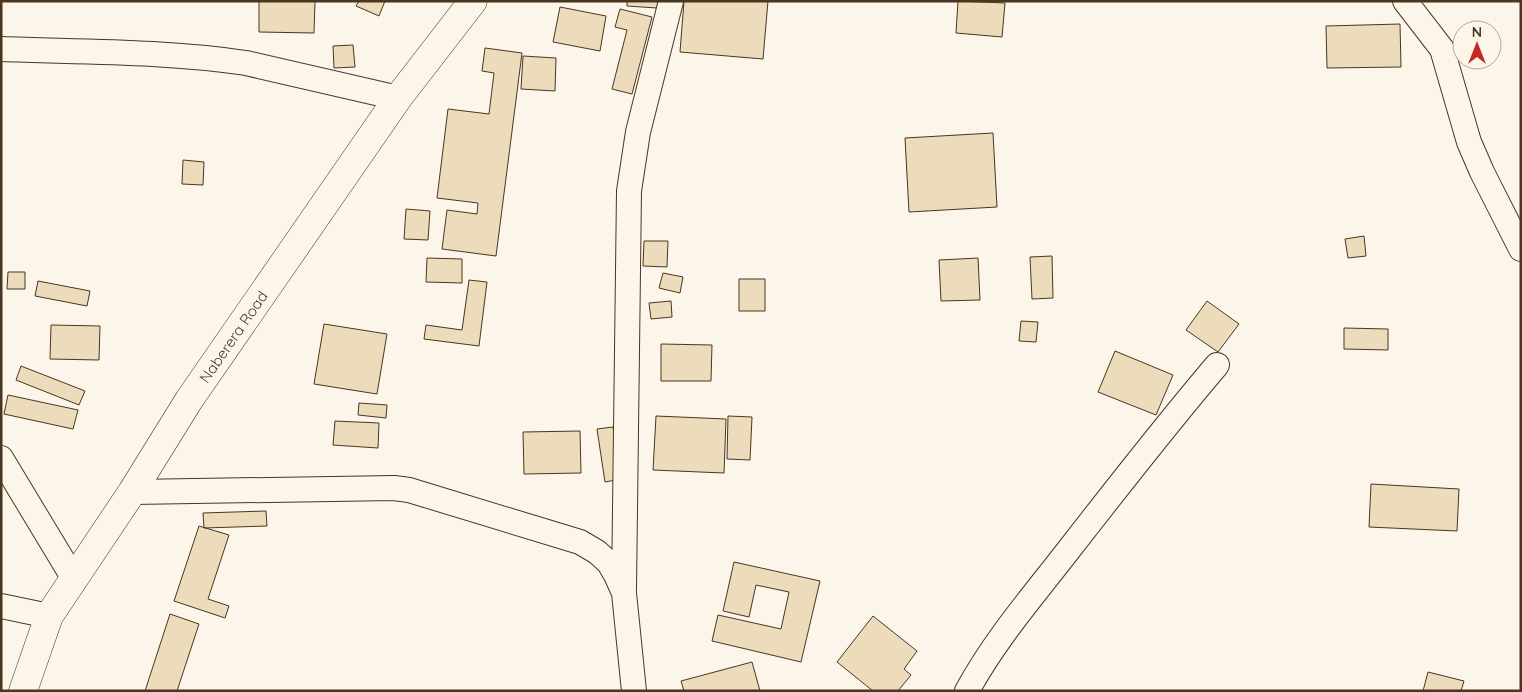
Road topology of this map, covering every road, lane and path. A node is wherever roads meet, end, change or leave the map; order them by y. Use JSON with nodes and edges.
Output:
{"nodes":[{"id":1,"x":473,"y":1,"type":"edge"},
{"id":2,"x":672,"y":1,"type":"edge"},
{"id":3,"x":1405,"y":1,"type":"edge"},
{"id":4,"x":1,"y":49,"type":"edge"},
{"id":5,"x":398,"y":98,"type":"junction"},
{"id":6,"x":1521,"y":249,"type":"edge"},
{"id":7,"x":1217,"y":365,"type":"dead end"},
{"id":8,"x":1,"y":458,"type":"edge"},
{"id":9,"x":132,"y":492,"type":"junction"},
{"id":10,"x":74,"y":579,"type":"junction"},
{"id":11,"x":624,"y":593,"type":"junction"},
{"id":12,"x":1,"y":606,"type":"edge"},
{"id":13,"x":49,"y":616,"type":"junction"},
{"id":14,"x":23,"y":691,"type":"edge"},
{"id":15,"x":634,"y":691,"type":"edge"},
{"id":16,"x":967,"y":691,"type":"edge"}],
"edges":[{"from":1,"to":5,"type":"street","name":"Naberera Road"},
{"from":2,"to":11,"type":"street"},
{"from":3,"to":6,"type":"street"},
{"from":4,"to":5,"type":"street"},
{"from":5,"to":9,"type":"street","name":"Naberera Road"},
{"from":7,"to":16,"type":"street"},
{"from":8,"to":10,"type":"street"},
{"from":9,"to":10,"type":"street","name":"Naberera Road"},
{"from":9,"to":11,"type":"street"},
{"from":10,"to":13,"type":"street","name":"Naberera Road"},
{"from":11,"to":15,"type":"street"},
{"from":12,"to":13,"type":"street"},
{"from":13,"to":14,"type":"street","name":"Naberera Road"}]}
